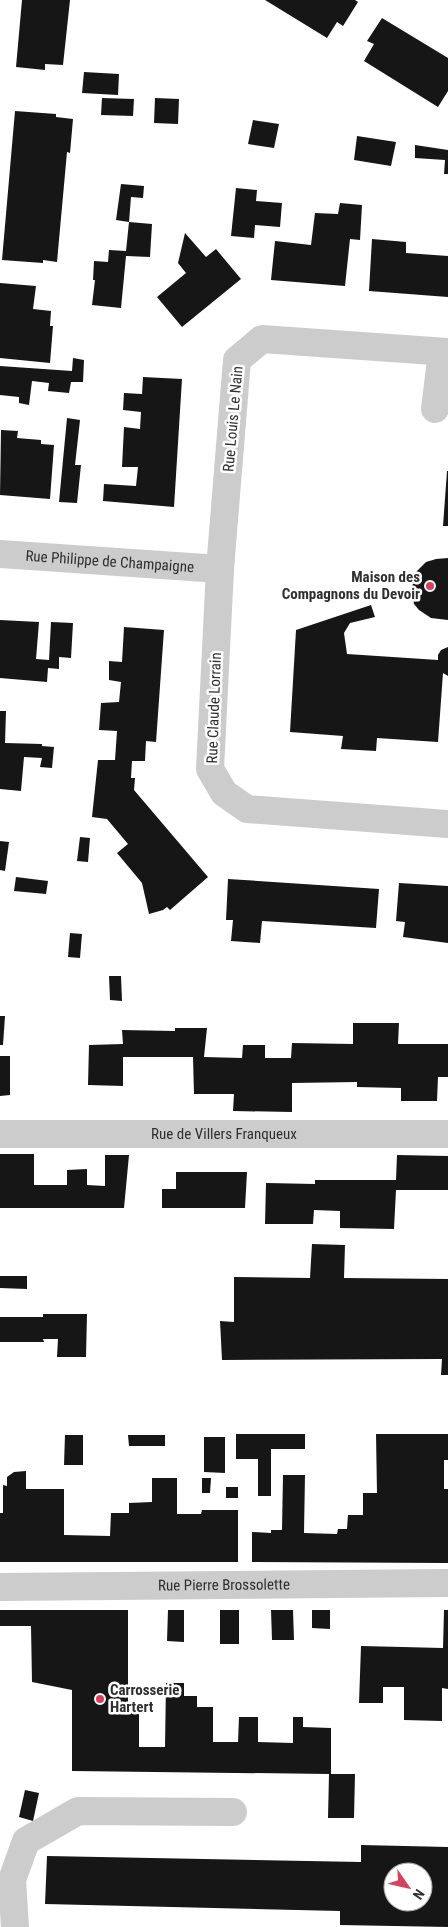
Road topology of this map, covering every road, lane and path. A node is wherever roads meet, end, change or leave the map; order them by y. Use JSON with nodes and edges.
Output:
{"nodes":[{"id":1,"x":445,"y":352,"type":"edge"},
{"id":2,"x":435,"y":409,"type":"dead end"},
{"id":3,"x":0,"y":554,"type":"edge"},
{"id":4,"x":220,"y":569,"type":"junction"},
{"id":5,"x":448,"y":824,"type":"edge"},
{"id":6,"x":0,"y":1134,"type":"edge"},
{"id":7,"x":448,"y":1134,"type":"edge"},
{"id":8,"x":448,"y":1583,"type":"edge"},
{"id":9,"x":0,"y":1586,"type":"edge"},
{"id":10,"x":233,"y":1812,"type":"dead end"},
{"id":11,"x":15,"y":1927,"type":"edge"}],
"edges":[{"from":1,"to":2,"type":"street","name":"Rue Louis Le Nain"},
{"from":1,"to":4,"type":"street","name":"Rue Louis Le Nain"},
{"from":3,"to":4,"type":"street","name":"Rue Philippe de Champaigne"},
{"from":4,"to":5,"type":"street","name":"Rue Claude Lorrain"},
{"from":6,"to":7,"type":"street","name":"Rue de Villers Franqueux"},
{"from":8,"to":9,"type":"street","name":"Rue Pierre Brossolette"},
{"from":10,"to":11,"type":"street"}]}
